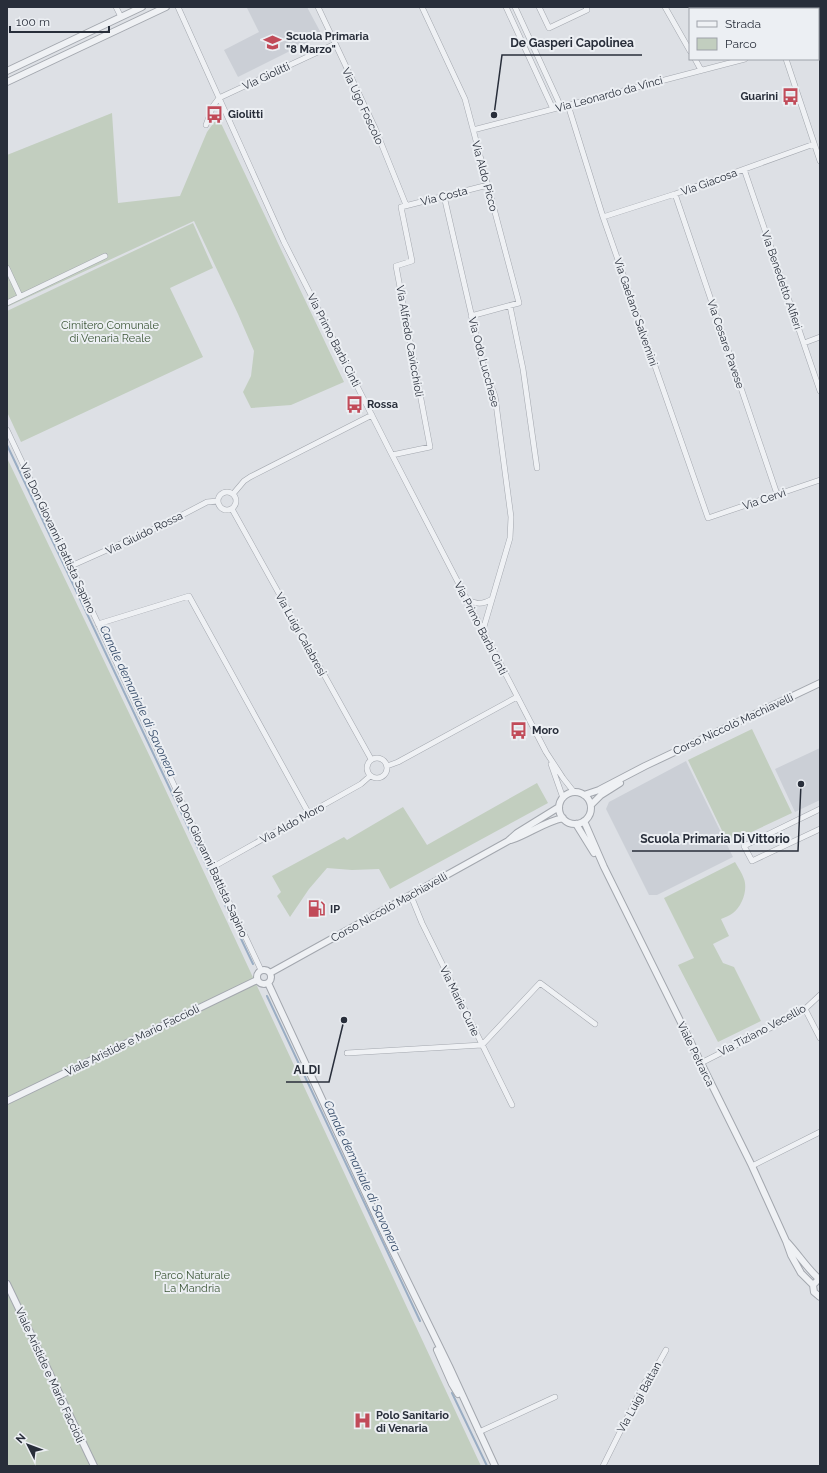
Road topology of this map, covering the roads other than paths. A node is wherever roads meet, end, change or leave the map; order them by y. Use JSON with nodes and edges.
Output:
{"nodes":[{"id":1,"x":116,"y":7,"type":"edge"},
{"id":2,"x":142,"y":7,"type":"edge"},
{"id":3,"x":166,"y":7,"type":"edge"},
{"id":4,"x":178,"y":7,"type":"edge"},
{"id":5,"x":318,"y":7,"type":"edge"},
{"id":6,"x":422,"y":7,"type":"edge"},
{"id":7,"x":506,"y":7,"type":"edge"},
{"id":8,"x":515,"y":7,"type":"edge"},
{"id":9,"x":539,"y":7,"type":"edge"},
{"id":10,"x":586,"y":7,"type":"edge"},
{"id":11,"x":665,"y":7,"type":"edge"},
{"id":12,"x":121,"y":17,"type":"junction"},
{"id":13,"x":335,"y":44,"type":"junction"},
{"id":14,"x":689,"y":49,"type":"edge"},
{"id":15,"x":696,"y":60,"type":"edge"},
{"id":16,"x":741,"y":60,"type":"edge"},
{"id":17,"x":786,"y":60,"type":"edge"},
{"id":18,"x":7,"y":70,"type":"edge"},
{"id":19,"x":701,"y":70,"type":"junction"},
{"id":20,"x":9,"y":80,"type":"edge"},
{"id":21,"x":219,"y":98,"type":"junction"},
{"id":22,"x":568,"y":105,"type":"junction"},
{"id":23,"x":561,"y":107,"type":"junction"},
{"id":24,"x":553,"y":109,"type":"junction"},
{"id":25,"x":206,"y":126,"type":"dead end"},
{"id":26,"x":473,"y":130,"type":"junction"},
{"id":27,"x":814,"y":144,"type":"junction"},
{"id":28,"x":820,"y":161,"type":"edge"},
{"id":29,"x":744,"y":169,"type":"junction"},
{"id":30,"x":488,"y":185,"type":"junction"},
{"id":31,"x":675,"y":194,"type":"junction"},
{"id":32,"x":444,"y":196,"type":"junction"},
{"id":33,"x":403,"y":206,"type":"junction"},
{"id":34,"x":603,"y":217,"type":"junction"},
{"id":35,"x":106,"y":256,"type":"dead end"},
{"id":36,"x":7,"y":268,"type":"edge"},
{"id":37,"x":20,"y":296,"type":"junction"},
{"id":38,"x":7,"y":303,"type":"edge"},
{"id":39,"x":510,"y":306,"type":"junction"},
{"id":40,"x":471,"y":316,"type":"junction"},
{"id":41,"x":820,"y":337,"type":"edge"},
{"id":42,"x":804,"y":343,"type":"junction"},
{"id":43,"x":820,"y":391,"type":"edge"},
{"id":44,"x":372,"y":415,"type":"junction"},
{"id":45,"x":7,"y":430,"type":"edge"},
{"id":46,"x":392,"y":455,"type":"junction"},
{"id":47,"x":537,"y":468,"type":"dead end"},
{"id":48,"x":820,"y":480,"type":"edge"},
{"id":49,"x":233,"y":494,"type":"junction"},
{"id":50,"x":777,"y":494,"type":"junction"},
{"id":51,"x":218,"y":501,"type":"junction"},
{"id":52,"x":232,"y":509,"type":"junction"},
{"id":53,"x":708,"y":518,"type":"joint"},
{"id":54,"x":71,"y":566,"type":"junction"},
{"id":55,"x":492,"y":599,"type":"junction"},
{"id":56,"x":467,"y":600,"type":"junction"},
{"id":57,"x":98,"y":624,"type":"junction"},
{"id":58,"x":483,"y":630,"type":"junction"},
{"id":59,"x":820,"y":683,"type":"edge"},
{"id":60,"x":517,"y":697,"type":"junction"},
{"id":61,"x":546,"y":752,"type":"junction"},
{"id":62,"x":371,"y":759,"type":"junction"},
{"id":63,"x":387,"y":766,"type":"junction"},
{"id":64,"x":645,"y":766,"type":"junction"},
{"id":65,"x":370,"y":776,"type":"junction"},
{"id":66,"x":574,"y":792,"type":"junction"},
{"id":67,"x":584,"y":794,"type":"junction"},
{"id":68,"x":563,"y":798,"type":"junction"},
{"id":69,"x":591,"y":805,"type":"junction"},
{"id":70,"x":559,"y":807,"type":"junction"},
{"id":71,"x":820,"y":809,"type":"edge"},
{"id":72,"x":308,"y":814,"type":"junction"},
{"id":73,"x":563,"y":818,"type":"junction"},
{"id":74,"x":584,"y":821,"type":"junction"},
{"id":75,"x":576,"y":824,"type":"junction"},
{"id":76,"x":820,"y":829,"type":"edge"},
{"id":77,"x":508,"y":841,"type":"junction"},
{"id":78,"x":213,"y":867,"type":"junction"},
{"id":79,"x":604,"y":868,"type":"junction"},
{"id":80,"x":411,"y":896,"type":"junction"},
{"id":81,"x":261,"y":970,"type":"junction"},
{"id":82,"x":270,"y":973,"type":"junction"},
{"id":83,"x":257,"y":980,"type":"junction"},
{"id":84,"x":268,"y":983,"type":"junction"},
{"id":85,"x":820,"y":995,"type":"edge"},
{"id":86,"x":805,"y":1009,"type":"junction"},
{"id":87,"x":595,"y":1024,"type":"dead end"},
{"id":88,"x":820,"y":1038,"type":"edge"},
{"id":89,"x":482,"y":1045,"type":"junction"},
{"id":90,"x":347,"y":1053,"type":"dead end"},
{"id":91,"x":701,"y":1063,"type":"junction"},
{"id":92,"x":7,"y":1101,"type":"edge"},
{"id":93,"x":512,"y":1105,"type":"dead end"},
{"id":94,"x":820,"y":1132,"type":"edge"},
{"id":95,"x":752,"y":1166,"type":"junction"},
{"id":96,"x":786,"y":1241,"type":"junction"},
{"id":97,"x":819,"y":1279,"type":"edge"},
{"id":98,"x":7,"y":1284,"type":"edge"},
{"id":99,"x":813,"y":1285,"type":"junction"},
{"id":100,"x":820,"y":1298,"type":"edge"},
{"id":101,"x":426,"y":1318,"type":"junction"},
{"id":102,"x":666,"y":1350,"type":"dead end"},
{"id":103,"x":555,"y":1397,"type":"dead end"},
{"id":104,"x":471,"y":1414,"type":"junction"},
{"id":105,"x":479,"y":1432,"type":"junction"},
{"id":106,"x":94,"y":1466,"type":"edge"},
{"id":107,"x":495,"y":1466,"type":"edge"},
{"id":108,"x":603,"y":1466,"type":"edge"}],
"edges":[{"from":1,"to":12,"type":"street"},
{"from":2,"to":12,"type":"street"},
{"from":3,"to":20,"type":"street"},
{"from":4,"to":21,"type":"street","name":"Via Primo Barbi Cinti"},
{"from":5,"to":13,"type":"street","name":"Via Ugo Foscolo"},
{"from":6,"to":26,"type":"street","name":"Via Aldo Picco"},
{"from":7,"to":24,"type":"street"},
{"from":8,"to":23,"type":"street"},
{"from":9,"to":10,"type":"street"},
{"from":11,"to":14,"type":"street"},
{"from":12,"to":18,"type":"street"},
{"from":13,"to":21,"type":"street","name":"Via Giolitti"},
{"from":13,"to":33,"type":"street","name":"Via Ugo Foscolo"},
{"from":15,"to":19,"type":"street"},
{"from":16,"to":19,"type":"street","name":"Via Leonardo da Vinci"},
{"from":17,"to":27,"type":"street"},
{"from":18,"to":20,"type":"street"},
{"from":19,"to":22,"type":"street","name":"Via Leonardo da Vinci"},
{"from":21,"to":25,"type":"street"},
{"from":21,"to":44,"type":"street","name":"Via Primo Barbi Cinti"},
{"from":22,"to":23,"type":"street","name":"Via Leonardo da Vinci"},
{"from":22,"to":34,"type":"street","name":"Via Gaetano Salvemini"},
{"from":23,"to":24,"type":"street","name":"Via Leonardo da Vinci"},
{"from":24,"to":26,"type":"street","name":"Via Leonardo da Vinci"},
{"from":26,"to":30,"type":"street","name":"Via Aldo Picco"},
{"from":27,"to":28,"type":"street"},
{"from":27,"to":29,"type":"street","name":"Via Giacosa"},
{"from":29,"to":31,"type":"street","name":"Via Giacosa"},
{"from":29,"to":42,"type":"street","name":"Via Benedetto Alfieri"},
{"from":30,"to":32,"type":"street","name":"Via Costa"},
{"from":30,"to":39,"type":"street","name":"Via Aldo Picco"},
{"from":31,"to":34,"type":"street","name":"Via Giacosa"},
{"from":31,"to":50,"type":"street","name":"Via Cesare Pavese"},
{"from":32,"to":33,"type":"street","name":"Via Costa"},
{"from":32,"to":40,"type":"street","name":"Via Odo Lucchese"},
{"from":33,"to":46,"type":"street","name":"Via Alfredo Cavicchioli"},
{"from":34,"to":53,"type":"street","name":"Via Gaetano Salvemini"},
{"from":35,"to":37,"type":"street"},
{"from":36,"to":37,"type":"street"},
{"from":37,"to":38,"type":"street"},
{"from":39,"to":40,"type":"street"},
{"from":39,"to":47,"type":"street"},
{"from":40,"to":55,"type":"street","name":"Via Odo Lucchese"},
{"from":41,"to":42,"type":"street"},
{"from":42,"to":43,"type":"street","name":"Via Benedetto Alfieri"},
{"from":44,"to":46,"type":"street","name":"Via Primo Barbi Cinti"},
{"from":44,"to":49,"type":"street"},
{"from":45,"to":54,"type":"street","name":"Via Don Giovanni Battista Sapino"},
{"from":46,"to":56,"type":"street","name":"Via Primo Barbi Cinti"},
{"from":48,"to":50,"type":"street","name":"Via Cervi"},
{"from":49,"to":51,"type":"street"},
{"from":49,"to":52,"type":"street"},
{"from":50,"to":53,"type":"street","name":"Via Cervi"},
{"from":51,"to":52,"type":"street"},
{"from":51,"to":54,"type":"street","name":"Via Giuido Rossa"},
{"from":52,"to":62,"type":"street","name":"Via Luigi Calabresi"},
{"from":54,"to":57,"type":"street","name":"Via Don Giovanni Battista Sapino"},
{"from":55,"to":56,"type":"street"},
{"from":55,"to":58,"type":"street"},
{"from":56,"to":58,"type":"street","name":"Via Primo Barbi Cinti"},
{"from":57,"to":72,"type":"street","name":"Via Don Giovanni Battista Sapino"},
{"from":57,"to":78,"type":"street","name":"Via Don Giovanni Battista Sapino"},
{"from":58,"to":60,"type":"street","name":"Via Primo Barbi Cinti"},
{"from":59,"to":64,"type":"street","name":"Corso Niccolò Machiavelli"},
{"from":60,"to":61,"type":"street","name":"Via Primo Barbi Cinti"},
{"from":60,"to":63,"type":"street"},
{"from":61,"to":66,"type":"street","name":"Via Primo Barbi Cinti"},
{"from":61,"to":68,"type":"street","name":"Via Primo Barbi Cinti"},
{"from":62,"to":63,"type":"street"},
{"from":62,"to":65,"type":"street"},
{"from":63,"to":65,"type":"street"},
{"from":64,"to":67,"type":"street","name":"Corso Niccolò Machiavelli"},
{"from":64,"to":69,"type":"street","name":"Corso Niccolò Machiavelli"},
{"from":65,"to":72,"type":"street","name":"Via Aldo Moro"},
{"from":66,"to":67,"type":"street"},
{"from":66,"to":68,"type":"street"},
{"from":67,"to":69,"type":"street"},
{"from":68,"to":70,"type":"street"},
{"from":69,"to":74,"type":"street"},
{"from":70,"to":73,"type":"street"},
{"from":70,"to":77,"type":"street","name":"Corso Niccolò Machiavelli"},
{"from":71,"to":76,"type":"street"},
{"from":72,"to":78,"type":"street","name":"Via Aldo Moro"},
{"from":73,"to":75,"type":"street"},
{"from":73,"to":77,"type":"street","name":"Corso Niccolò Machiavelli"},
{"from":74,"to":75,"type":"street"},
{"from":74,"to":79,"type":"street","name":"Viale Petrarca"},
{"from":75,"to":79,"type":"street","name":"Viale Petrarca"},
{"from":77,"to":80,"type":"street","name":"Corso Niccolò Machiavelli"},
{"from":78,"to":81,"type":"street","name":"Via Don Giovanni Battista Sapino"},
{"from":79,"to":91,"type":"street","name":"Viale Petrarca"},
{"from":80,"to":82,"type":"street","name":"Corso Niccolò Machiavelli"},
{"from":80,"to":89,"type":"street","name":"Via Marie Curie"},
{"from":81,"to":82,"type":"street"},
{"from":81,"to":83,"type":"street"},
{"from":82,"to":84,"type":"street"},
{"from":83,"to":84,"type":"street"},
{"from":83,"to":92,"type":"street","name":"Viale Aristide e Mario Faccioli"},
{"from":84,"to":101,"type":"street"},
{"from":85,"to":86,"type":"street","name":"Via Tiziano Vecellio"},
{"from":86,"to":88,"type":"street"},
{"from":86,"to":91,"type":"street","name":"Via Tiziano Vecellio"},
{"from":87,"to":89,"type":"street"},
{"from":89,"to":90,"type":"street"},
{"from":89,"to":93,"type":"street","name":"Via Marie Curie"},
{"from":91,"to":95,"type":"street","name":"Viale Petrarca"},
{"from":94,"to":95,"type":"street"},
{"from":95,"to":96,"type":"street","name":"Viale Petrarca"},
{"from":96,"to":97,"type":"street","name":"Viale Petrarca"},
{"from":96,"to":99,"type":"street","name":"Viale Petrarca"},
{"from":97,"to":99,"type":"street"},
{"from":98,"to":106,"type":"street","name":"Viale Aristide e Mario Faccioli"},
{"from":99,"to":100,"type":"street","name":"Viale Petrarca"},
{"from":101,"to":104,"type":"street"},
{"from":101,"to":104,"type":"street"},
{"from":102,"to":108,"type":"street","name":"Via Luigi Battan"},
{"from":103,"to":105,"type":"street"},
{"from":104,"to":105,"type":"street"},
{"from":105,"to":107,"type":"street"}]}
